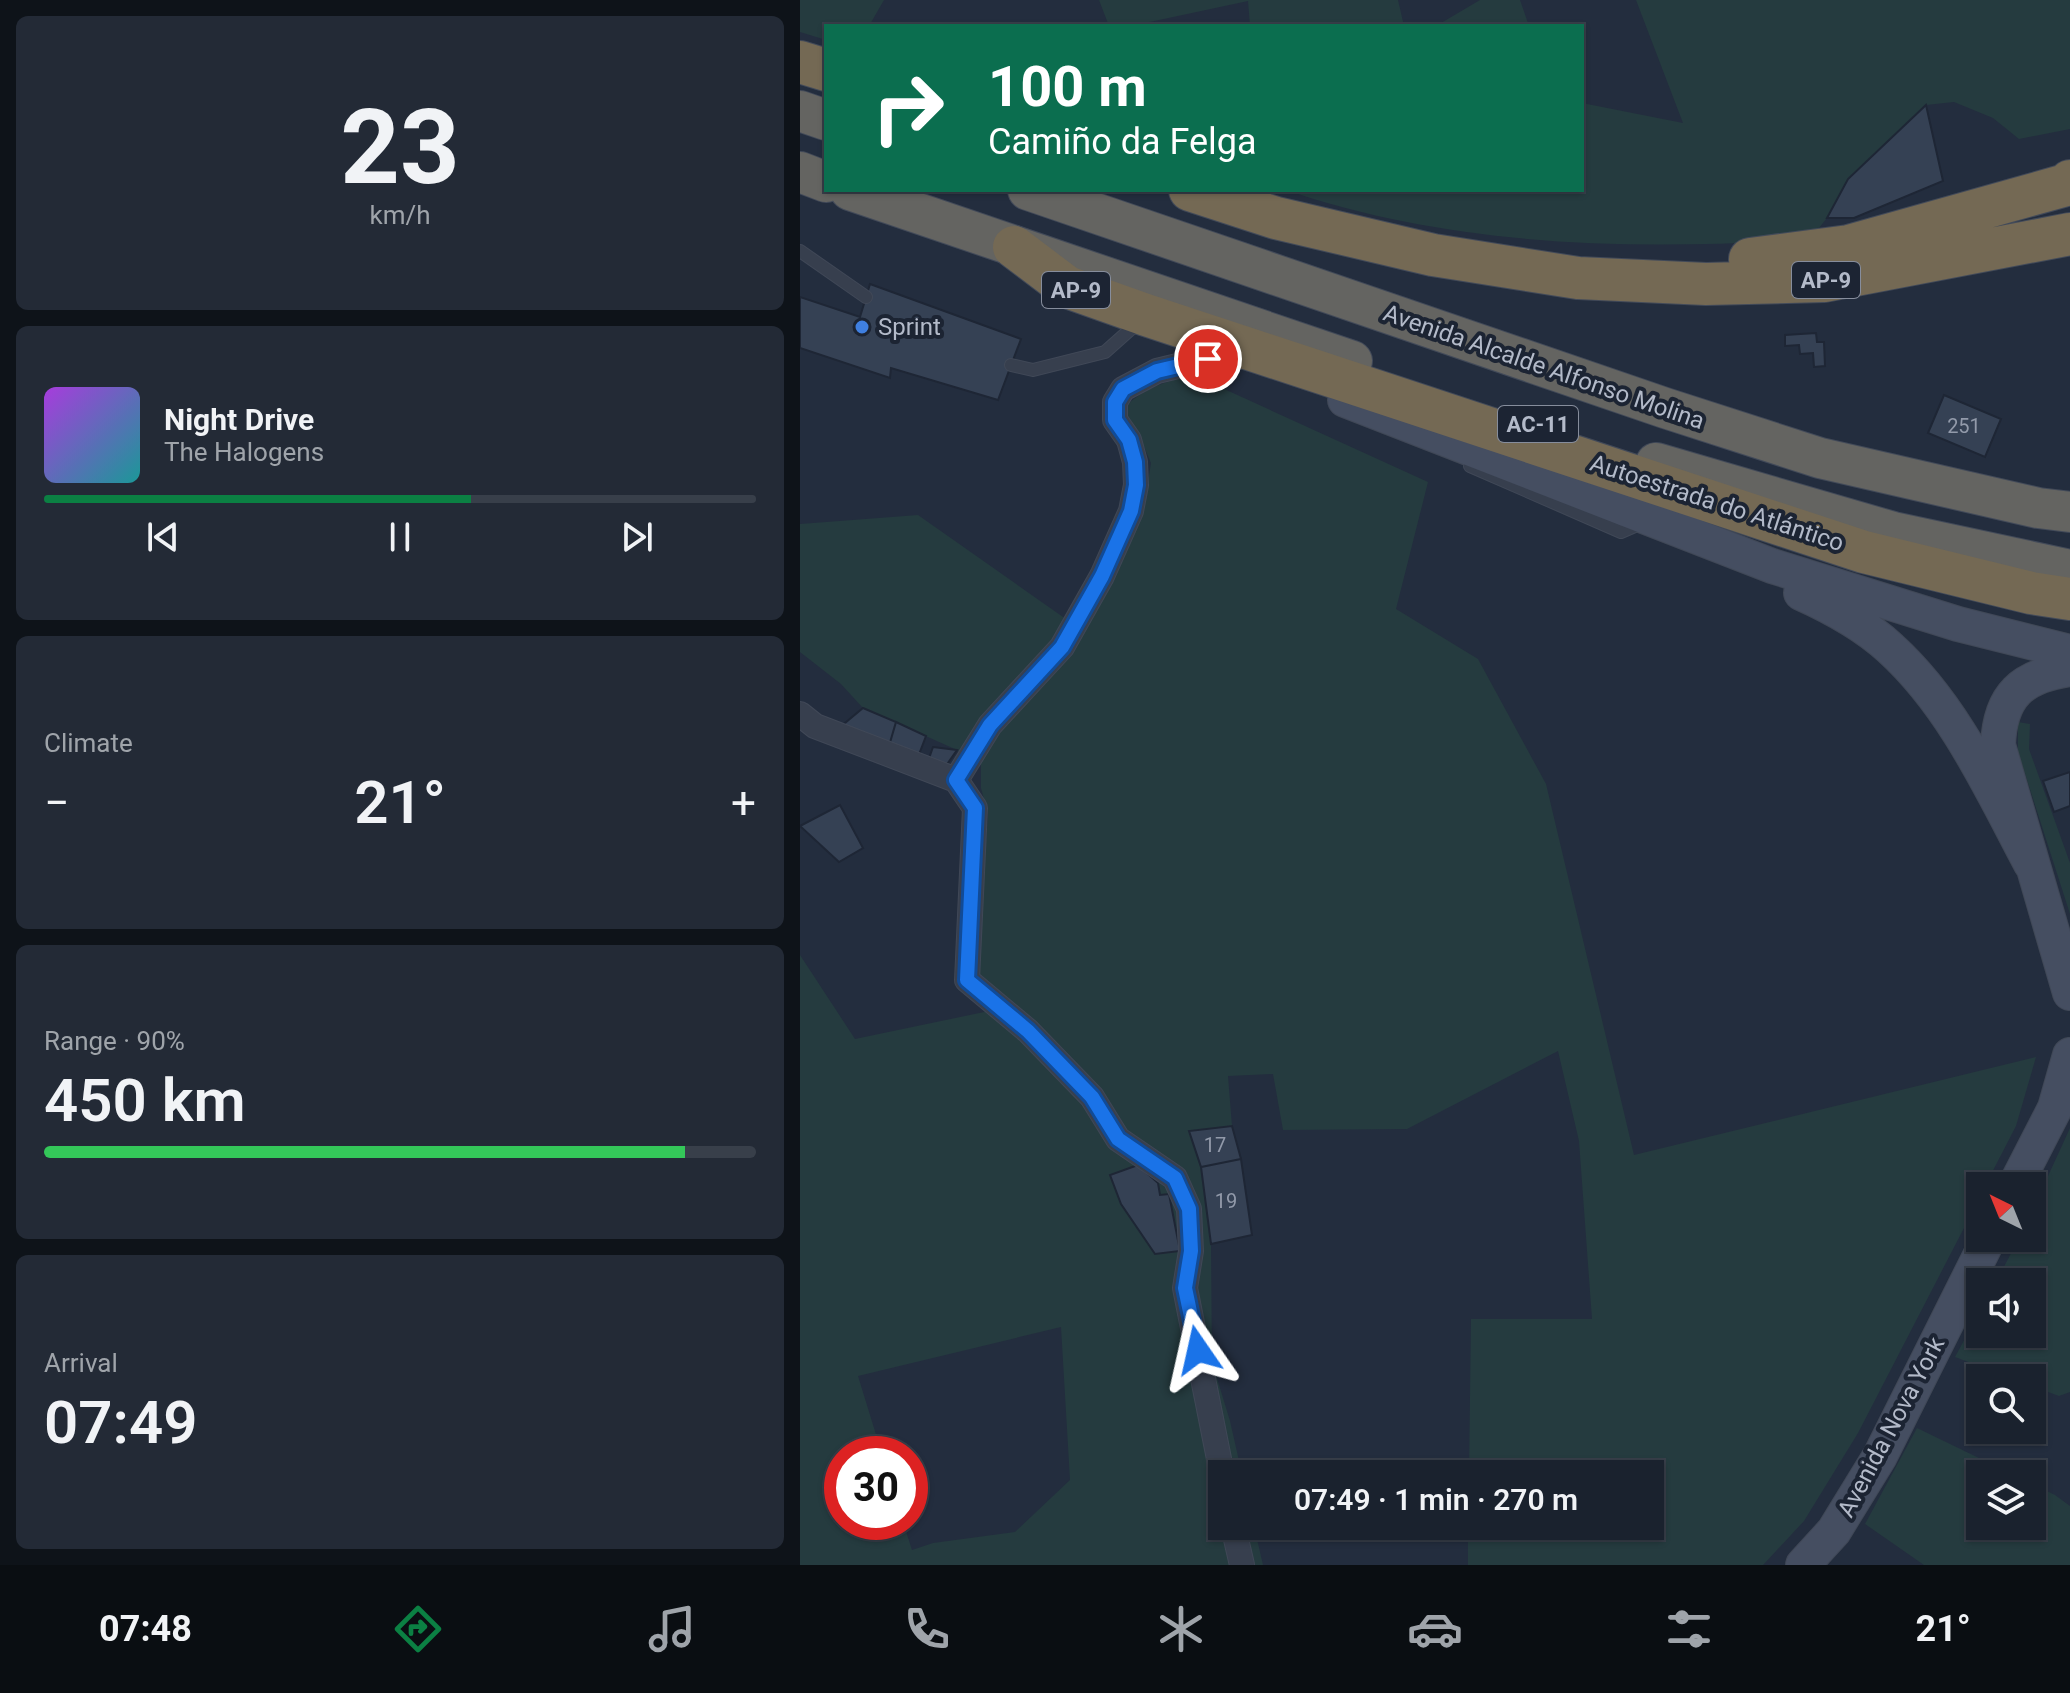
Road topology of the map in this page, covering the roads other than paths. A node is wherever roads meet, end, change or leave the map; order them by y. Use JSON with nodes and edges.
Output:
{"nodes":[{"id":1,"x":800,"y":62,"type":"edge"},
{"id":2,"x":824,"y":69,"type":"edge"},
{"id":3,"x":800,"y":111,"type":"edge"},
{"id":4,"x":824,"y":119,"type":"edge"},
{"id":5,"x":800,"y":172,"type":"edge"},
{"id":6,"x":824,"y":181,"type":"edge"},
{"id":7,"x":2070,"y":181,"type":"edge"},
{"id":8,"x":856,"y":192,"type":"edge"},
{"id":9,"x":1034,"y":192,"type":"edge"},
{"id":10,"x":1196,"y":192,"type":"edge"},
{"id":11,"x":2070,"y":234,"type":"edge"},
{"id":12,"x":1014,"y":247,"type":"junction"},
{"id":13,"x":800,"y":251,"type":"edge"},
{"id":14,"x":1578,"y":278,"type":"junction"},
{"id":15,"x":866,"y":297,"type":"dead end"},
{"id":16,"x":1146,"y":315,"type":"junction"},
{"id":17,"x":1227,"y":354,"type":"junction"},
{"id":18,"x":1011,"y":365,"type":"dead end"},
{"id":19,"x":2070,"y":512,"type":"edge"},
{"id":20,"x":1651,"y":519,"type":"junction"},
{"id":21,"x":2070,"y":570,"type":"edge"},
{"id":22,"x":2070,"y":599,"type":"edge"},
{"id":23,"x":2070,"y":652,"type":"edge"},
{"id":24,"x":2070,"y":669,"type":"edge"},
{"id":25,"x":800,"y":714,"type":"edge"},
{"id":26,"x":956,"y":780,"type":"junction"},
{"id":27,"x":2031,"y":864,"type":"junction"},
{"id":28,"x":2070,"y":993,"type":"edge"},
{"id":29,"x":2070,"y":1055,"type":"edge"},
{"id":30,"x":2022,"y":1172,"type":"edge"},
{"id":31,"x":1982,"y":1252,"type":"edge"},
{"id":32,"x":1219,"y":1460,"type":"edge"},
{"id":33,"x":1236,"y":1540,"type":"edge"},
{"id":34,"x":1242,"y":1565,"type":"edge"},
{"id":35,"x":1803,"y":1565,"type":"edge"}],
"edges":[{"from":1,"to":2,"type":"highway"},
{"from":3,"to":4,"type":"highway"},
{"from":5,"to":6,"type":"highway"},
{"from":7,"to":14,"type":"highway"},
{"from":8,"to":12,"type":"highway","number":"AC-11"},
{"from":9,"to":19,"type":"highway","name":"Avenida Alcalde Alfonso Molina","number":"AC-11"},
{"from":10,"to":14,"type":"highway","number":"AP-9"},
{"from":11,"to":14,"type":"highway","number":"AP-9"},
{"from":12,"to":16,"type":"highway","name":"Autoestrada do Atlántico","number":"AP-9"},
{"from":12,"to":21,"type":"highway","number":"AC-11"},
{"from":13,"to":15,"type":"lane"},
{"from":16,"to":17,"type":"main road"},
{"from":16,"to":18,"type":"lane"},
{"from":16,"to":22,"type":"highway","name":"Autoestrada do Atlántico","number":"AP-9"},
{"from":17,"to":20,"type":"main road"},
{"from":17,"to":26,"type":"street"},
{"from":20,"to":23,"type":"main road"},
{"from":20,"to":27,"type":"main road"},
{"from":24,"to":27,"type":"main road"},
{"from":25,"to":26,"type":"street"},
{"from":26,"to":32,"type":"street"},
{"from":27,"to":28,"type":"main road"},
{"from":29,"to":30,"type":"main road"},
{"from":31,"to":35,"type":"main road","name":"Avenida Nova York"},
{"from":33,"to":34,"type":"street"}]}
